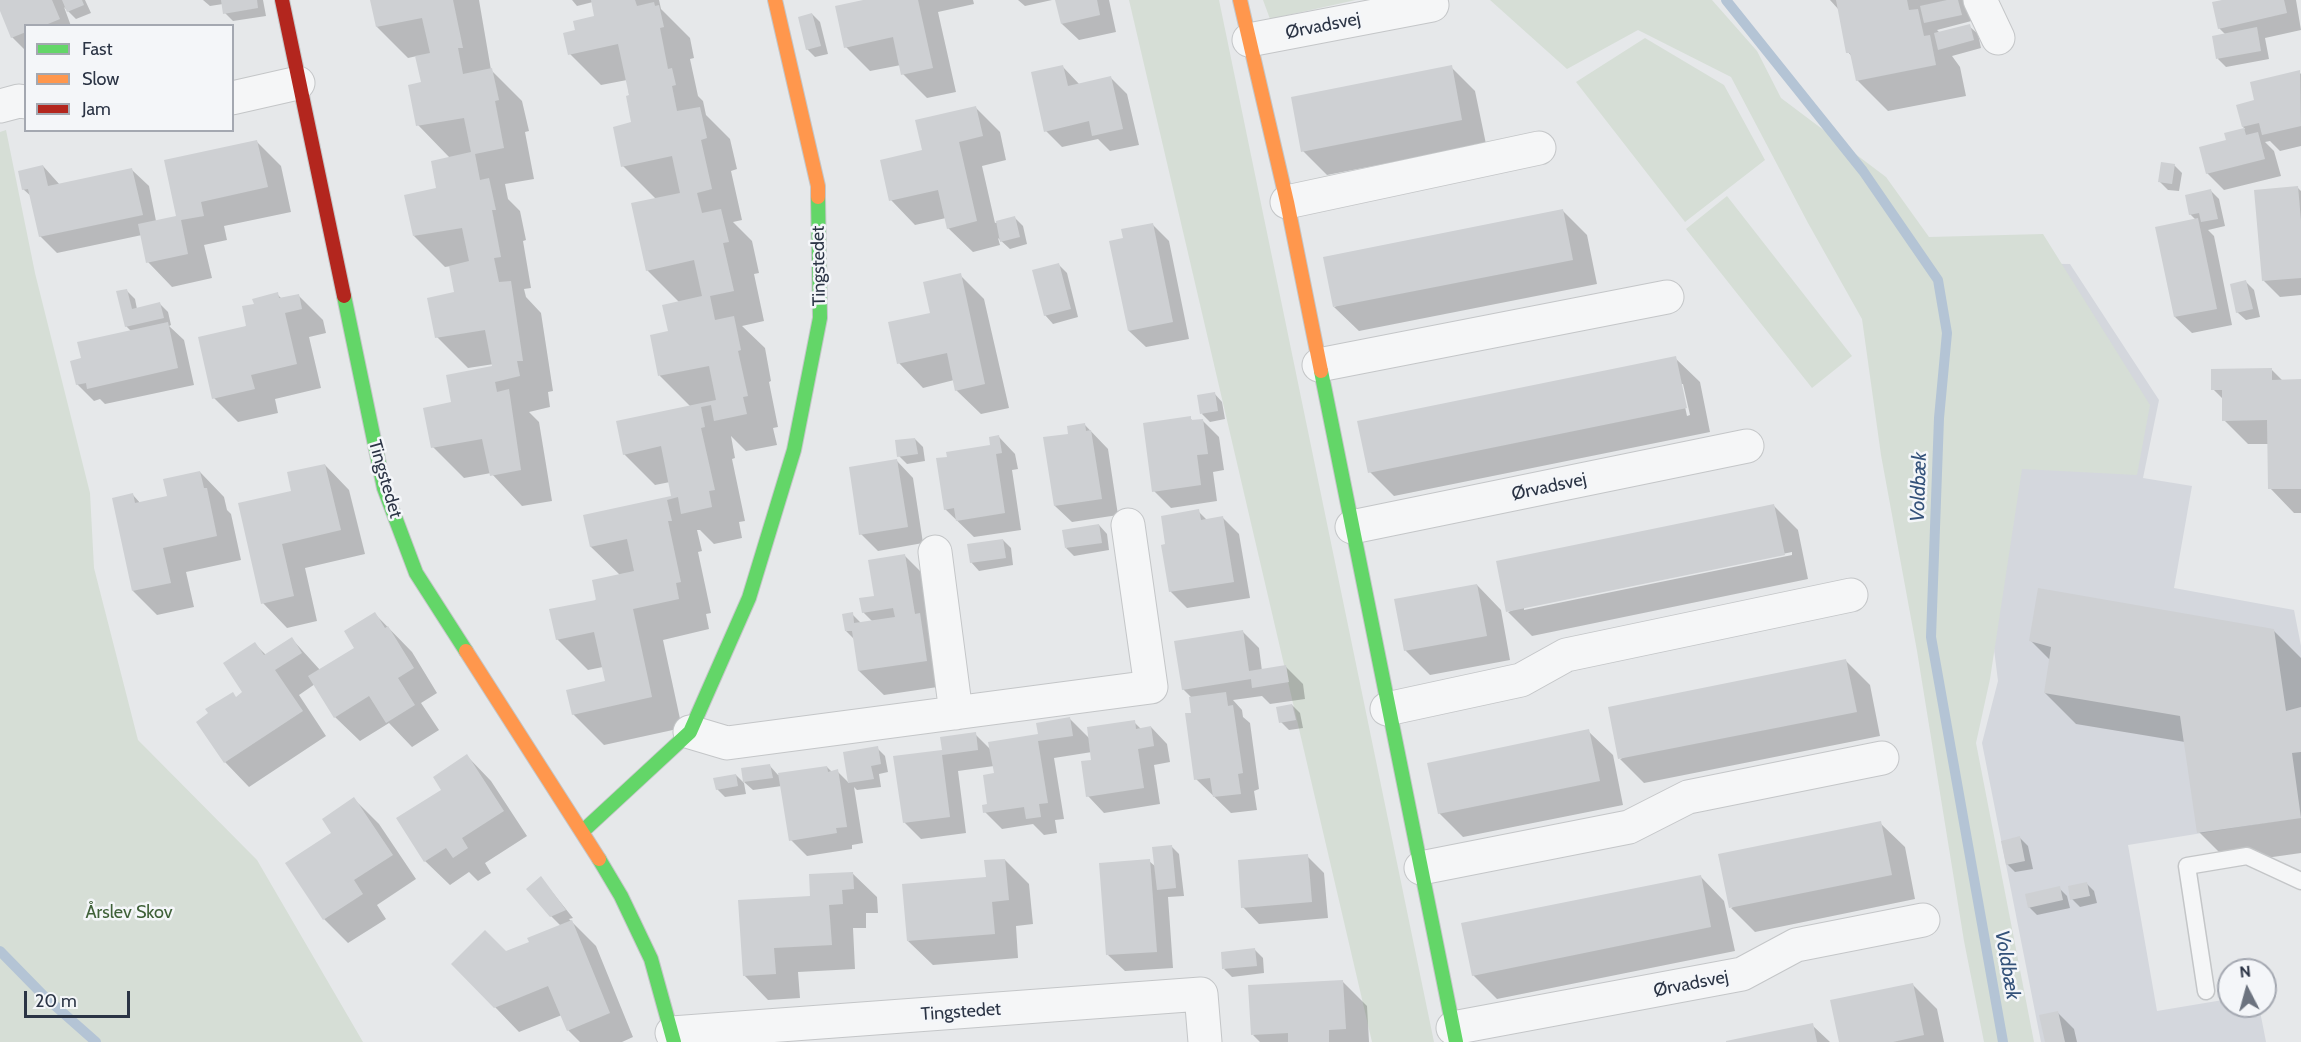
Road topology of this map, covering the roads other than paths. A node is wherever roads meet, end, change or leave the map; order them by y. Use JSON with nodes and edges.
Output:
{"nodes":[{"id":1,"x":282,"y":0,"type":"edge"},
{"id":2,"x":775,"y":0,"type":"edge"},
{"id":3,"x":1240,"y":0,"type":"edge"},
{"id":4,"x":1980,"y":0,"type":"edge"},
{"id":5,"x":1432,"y":5,"type":"dead end"},
{"id":6,"x":1998,"y":38,"type":"dead end"},
{"id":7,"x":1249,"y":40,"type":"junction"},
{"id":8,"x":298,"y":83,"type":"junction"},
{"id":9,"x":234,"y":98,"type":"edge"},
{"id":10,"x":24,"y":102,"type":"edge"},
{"id":11,"x":0,"y":106,"type":"edge"},
{"id":12,"x":1539,"y":148,"type":"dead end"},
{"id":13,"x":1287,"y":202,"type":"junction"},
{"id":14,"x":1667,"y":297,"type":"dead end"},
{"id":15,"x":1319,"y":365,"type":"junction"},
{"id":16,"x":1746,"y":446,"type":"dead end"},
{"id":17,"x":1128,"y":525,"type":"dead end"},
{"id":18,"x":1352,"y":527,"type":"junction"},
{"id":19,"x":935,"y":552,"type":"dead end"},
{"id":20,"x":1851,"y":595,"type":"dead end"},
{"id":21,"x":1387,"y":709,"type":"junction"},
{"id":22,"x":957,"y":713,"type":"junction"},
{"id":23,"x":690,"y":732,"type":"junction"},
{"id":24,"x":1882,"y":758,"type":"dead end"},
{"id":25,"x":583,"y":831,"type":"junction"},
{"id":26,"x":1420,"y":868,"type":"junction"},
{"id":27,"x":2301,"y":881,"type":"edge"},
{"id":28,"x":1923,"y":920,"type":"dead end"},
{"id":29,"x":2206,"y":991,"type":"dead end"},
{"id":30,"x":1455,"y":1035,"type":"edge"},
{"id":31,"x":673,"y":1038,"type":"edge"},
{"id":32,"x":1205,"y":1042,"type":"edge"}],
"edges":[{"from":1,"to":8,"type":"street","name":"Tingstedet"},
{"from":2,"to":23,"type":"street","name":"Tingstedet"},
{"from":3,"to":7,"type":"street","name":"Ørvadsvej"},
{"from":4,"to":6,"type":"street"},
{"from":5,"to":7,"type":"street","name":"Ørvadsvej"},
{"from":7,"to":13,"type":"street","name":"Ørvadsvej"},
{"from":8,"to":9,"type":"street"},
{"from":8,"to":25,"type":"street","name":"Tingstedet"},
{"from":10,"to":11,"type":"street"},
{"from":12,"to":13,"type":"street"},
{"from":13,"to":15,"type":"street","name":"Ørvadsvej"},
{"from":14,"to":15,"type":"street"},
{"from":15,"to":18,"type":"street","name":"Ørvadsvej"},
{"from":16,"to":18,"type":"street","name":"Ørvadsvej"},
{"from":17,"to":22,"type":"street"},
{"from":18,"to":21,"type":"street","name":"Ørvadsvej"},
{"from":19,"to":22,"type":"street"},
{"from":20,"to":21,"type":"street"},
{"from":21,"to":26,"type":"street","name":"Ørvadsvej"},
{"from":22,"to":23,"type":"street"},
{"from":23,"to":25,"type":"street","name":"Tingstedet"},
{"from":24,"to":26,"type":"street"},
{"from":25,"to":31,"type":"street","name":"Tingstedet"},
{"from":26,"to":30,"type":"street","name":"Ørvadsvej"},
{"from":27,"to":29,"type":"lane"},
{"from":28,"to":30,"type":"street","name":"Ørvadsvej"},
{"from":31,"to":32,"type":"street","name":"Tingstedet"}]}
